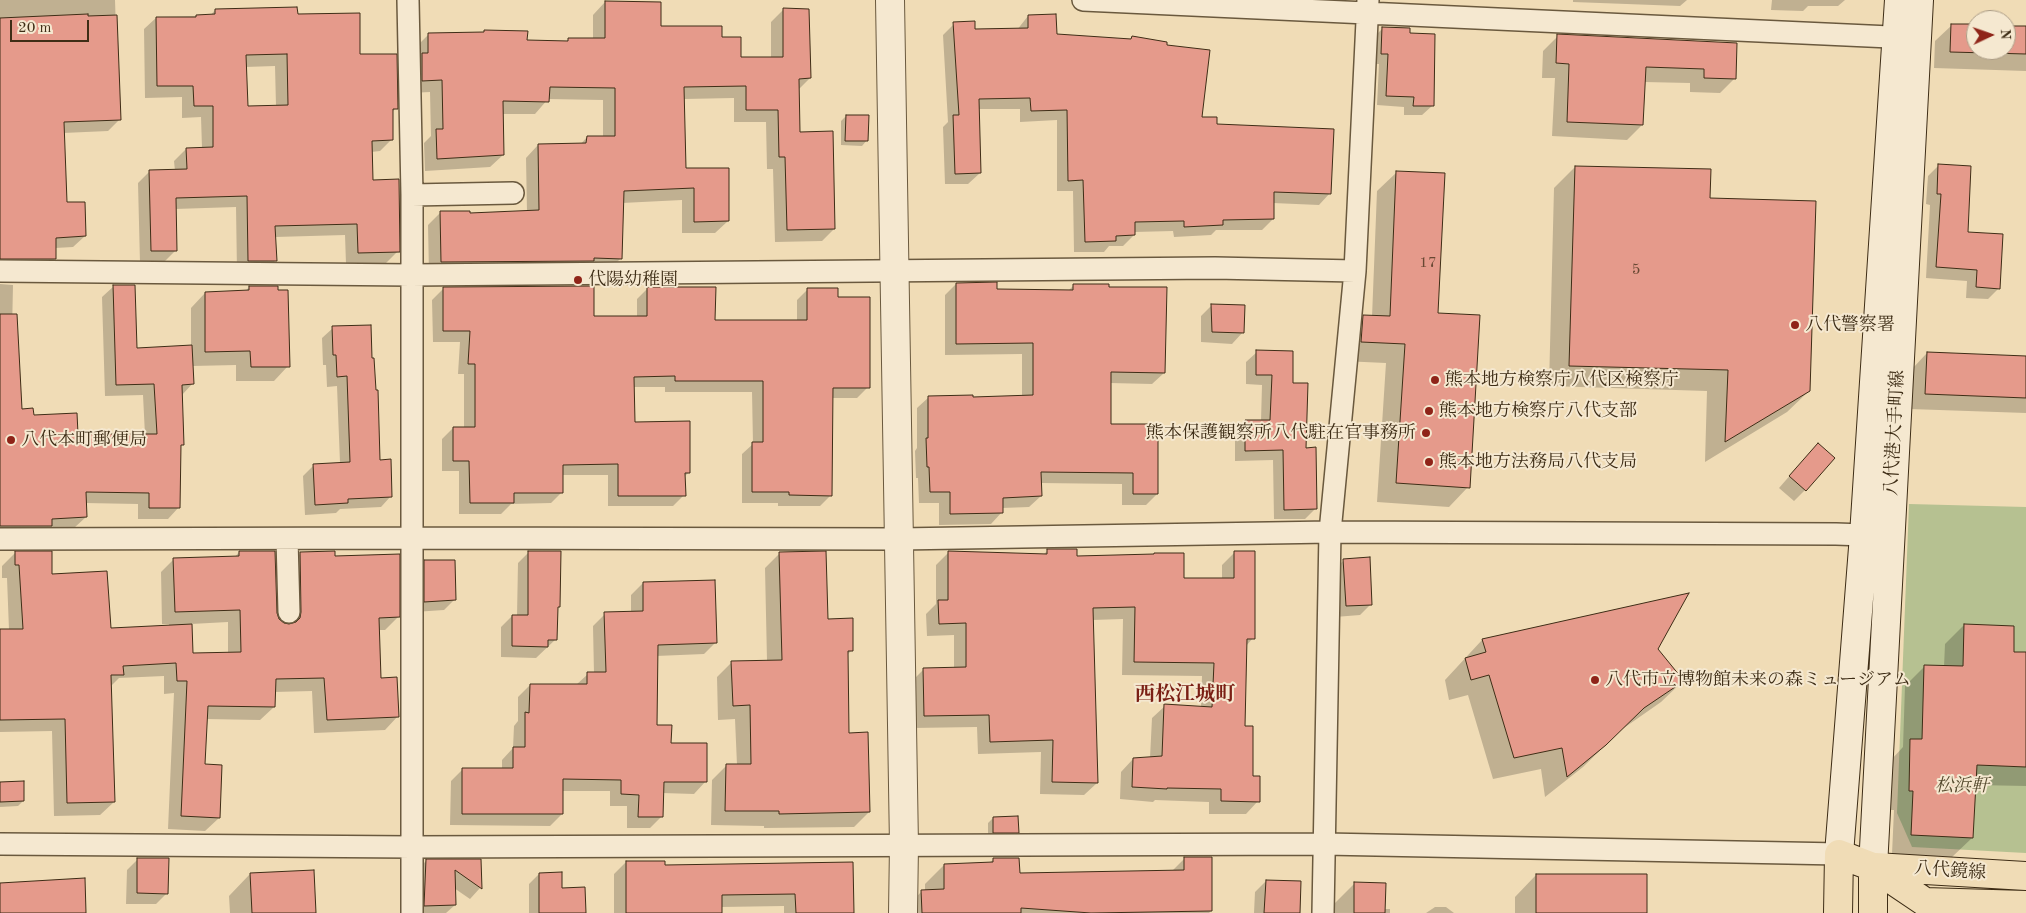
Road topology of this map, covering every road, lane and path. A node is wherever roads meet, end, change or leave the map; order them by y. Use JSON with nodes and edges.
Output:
{"nodes":[{"id":1,"x":408,"y":0,"type":"edge"},
{"id":2,"x":890,"y":0,"type":"edge"},
{"id":3,"x":1083,"y":0,"type":"edge"},
{"id":4,"x":1899,"y":0,"type":"edge"},
{"id":5,"x":1919,"y":0,"type":"edge"},
{"id":6,"x":1156,"y":1,"type":"edge"},
{"id":7,"x":1368,"y":6,"type":"edge"},
{"id":8,"x":1907,"y":38,"type":"junction"},
{"id":9,"x":513,"y":193,"type":"dead end"},
{"id":10,"x":412,"y":195,"type":"junction"},
{"id":11,"x":893,"y":269,"type":"junction"},
{"id":12,"x":0,"y":271,"type":"edge"},
{"id":13,"x":1355,"y":271,"type":"junction"},
{"id":14,"x":411,"y":275,"type":"junction"},
{"id":15,"x":1330,"y":532,"type":"junction"},
{"id":16,"x":1877,"y":537,"type":"junction"},
{"id":17,"x":413,"y":538,"type":"junction"},
{"id":18,"x":0,"y":539,"type":"edge"},
{"id":19,"x":287,"y":539,"type":"junction"},
{"id":20,"x":899,"y":539,"type":"junction"},
{"id":21,"x":289,"y":612,"type":"dead end"},
{"id":22,"x":0,"y":844,"type":"edge"},
{"id":23,"x":1325,"y":844,"type":"junction"},
{"id":24,"x":904,"y":845,"type":"junction"},
{"id":25,"x":412,"y":847,"type":"junction"},
{"id":26,"x":1839,"y":854,"type":"junction"},
{"id":27,"x":1873,"y":867,"type":"junction"},
{"id":28,"x":2026,"y":876,"type":"edge"},
{"id":29,"x":2026,"y":905,"type":"edge"},
{"id":30,"x":412,"y":913,"type":"edge"},
{"id":31,"x":903,"y":913,"type":"edge"},
{"id":32,"x":1323,"y":913,"type":"edge"},
{"id":33,"x":1838,"y":913,"type":"edge"},
{"id":34,"x":1873,"y":913,"type":"edge"}],
"edges":[{"from":1,"to":10,"type":"street"},
{"from":2,"to":11,"type":"main road"},
{"from":3,"to":6,"type":"street"},
{"from":4,"to":8,"type":"main road","name":"八代港大手町線"},
{"from":5,"to":8,"type":"main road","name":"八代港大手町線"},
{"from":6,"to":7,"type":"street"},
{"from":7,"to":8,"type":"street"},
{"from":7,"to":13,"type":"street"},
{"from":8,"to":16,"type":"main road","name":"八代港大手町線"},
{"from":9,"to":10,"type":"street"},
{"from":10,"to":14,"type":"street"},
{"from":11,"to":13,"type":"street"},
{"from":11,"to":14,"type":"street"},
{"from":11,"to":20,"type":"main road"},
{"from":12,"to":14,"type":"street"},
{"from":13,"to":15,"type":"street"},
{"from":14,"to":17,"type":"street"},
{"from":15,"to":16,"type":"street"},
{"from":15,"to":20,"type":"street"},
{"from":15,"to":23,"type":"street"},
{"from":16,"to":26,"type":"main road","name":"八代港大手町線"},
{"from":16,"to":27,"type":"main road","name":"八代港大手町線"},
{"from":17,"to":19,"type":"street"},
{"from":17,"to":20,"type":"street"},
{"from":17,"to":25,"type":"street"},
{"from":18,"to":19,"type":"street"},
{"from":19,"to":21,"type":"street"},
{"from":20,"to":24,"type":"main road"},
{"from":22,"to":25,"type":"street"},
{"from":23,"to":24,"type":"street"},
{"from":23,"to":26,"type":"street"},
{"from":23,"to":32,"type":"street"},
{"from":24,"to":25,"type":"street"},
{"from":24,"to":31,"type":"main road"},
{"from":25,"to":30,"type":"street"},
{"from":26,"to":27,"type":"main road","name":"八代鏡線"},
{"from":26,"to":33,"type":"main road"},
{"from":27,"to":28,"type":"main road","name":"八代鏡線"},
{"from":27,"to":29,"type":"main road","name":"八代鏡線"},
{"from":27,"to":34,"type":"main road"}]}
